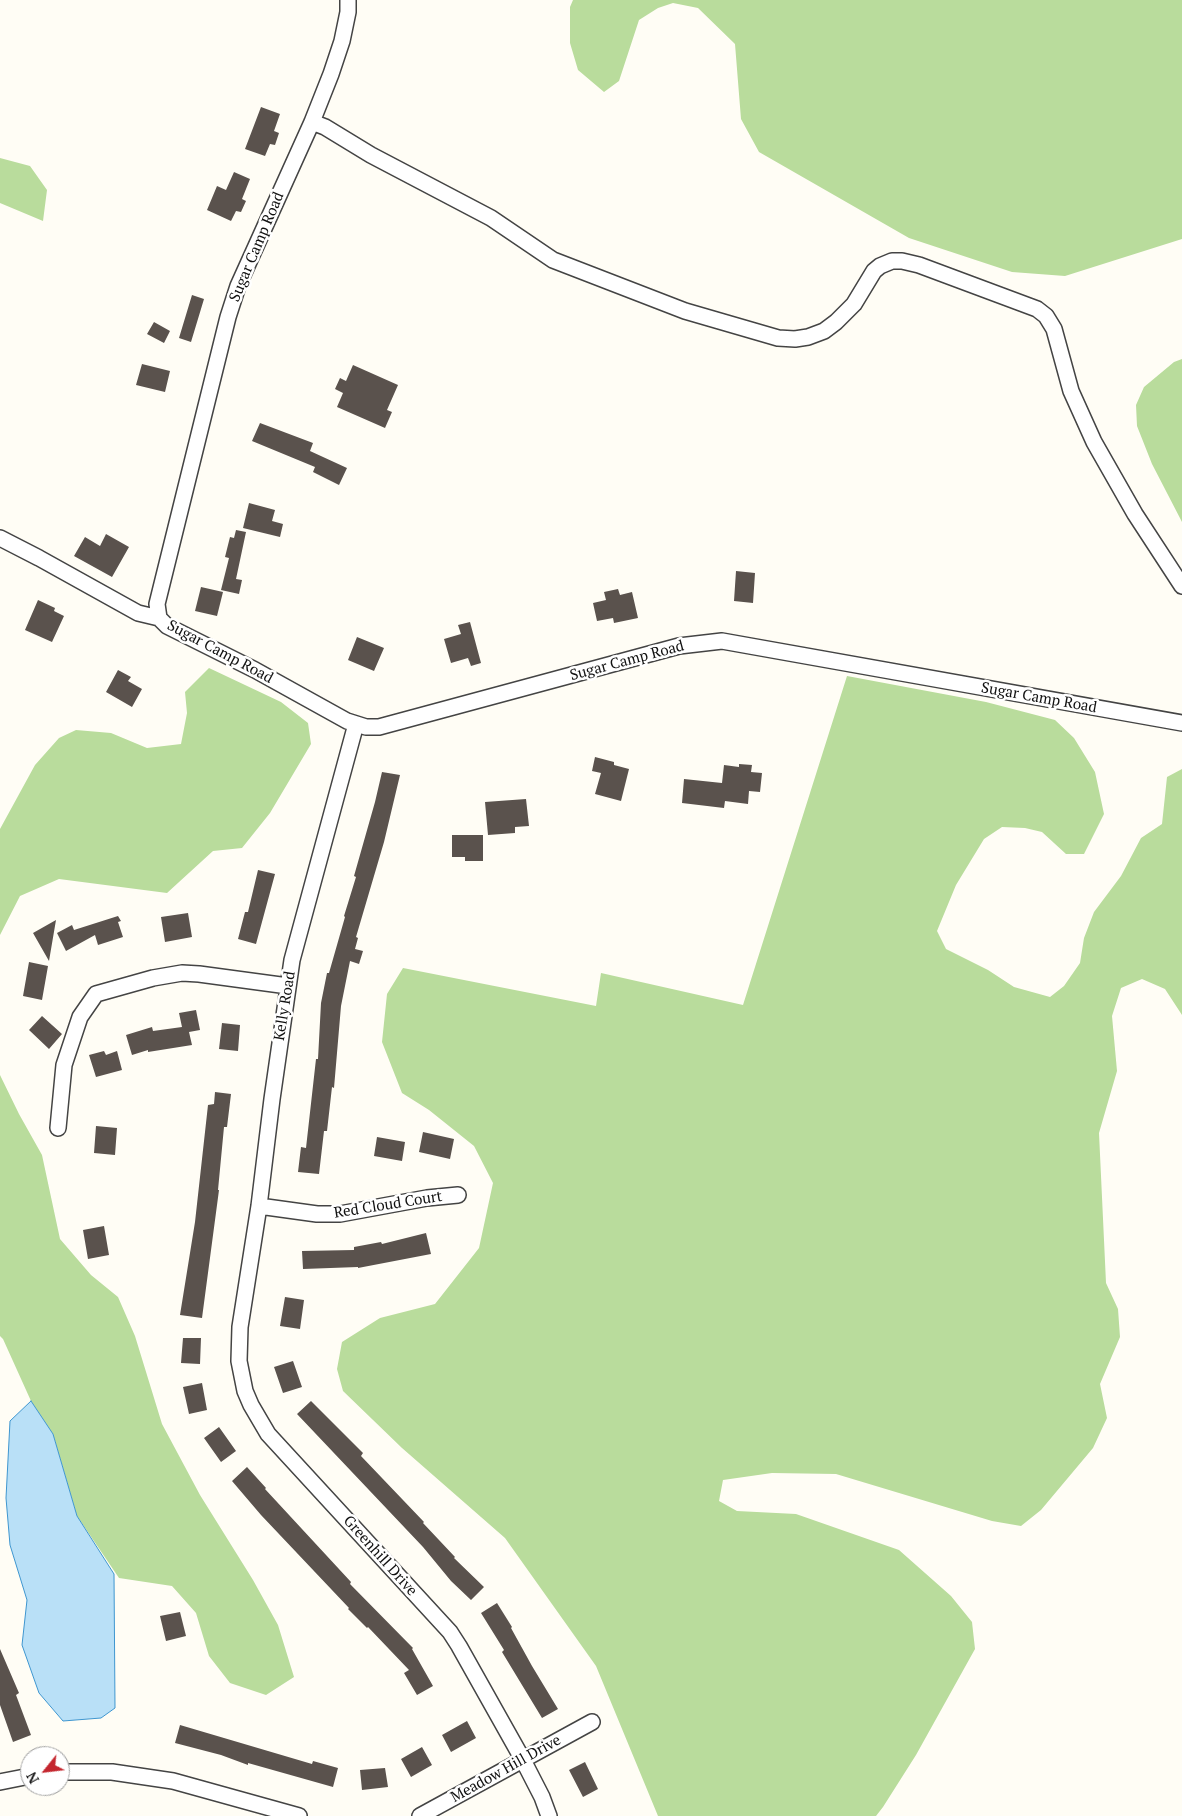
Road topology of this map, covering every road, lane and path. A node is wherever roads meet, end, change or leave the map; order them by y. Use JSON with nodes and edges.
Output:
{"nodes":[{"id":1,"x":348,"y":0,"type":"edge"},
{"id":2,"x":312,"y":122,"type":"junction"},
{"id":3,"x":0,"y":538,"type":"edge"},
{"id":4,"x":1182,"y":586,"type":"edge"},
{"id":5,"x":159,"y":618,"type":"junction"},
{"id":6,"x":1182,"y":723,"type":"edge"},
{"id":7,"x":356,"y":724,"type":"junction"},
{"id":8,"x":288,"y":986,"type":"junction"},
{"id":9,"x":58,"y":1128,"type":"dead end"},
{"id":10,"x":458,"y":1194,"type":"dead end"},
{"id":11,"x":259,"y":1206,"type":"junction"},
{"id":12,"x":246,"y":1294,"type":"joint"},
{"id":13,"x":592,"y":1722,"type":"dead end"},
{"id":14,"x":523,"y":1760,"type":"junction"},
{"id":15,"x":70,"y":1772,"type":"edge"},
{"id":16,"x":20,"y":1778,"type":"edge"},
{"id":17,"x":0,"y":1782,"type":"edge"},
{"id":18,"x":299,"y":1816,"type":"edge"},
{"id":19,"x":420,"y":1816,"type":"edge"},
{"id":20,"x":549,"y":1816,"type":"edge"}],
"edges":[{"from":1,"to":2,"type":"street","name":"Sugar Camp Road"},
{"from":2,"to":4,"type":"street"},
{"from":2,"to":5,"type":"street","name":"Sugar Camp Road"},
{"from":3,"to":5,"type":"street","name":"Sugar Camp Road"},
{"from":5,"to":7,"type":"street","name":"Sugar Camp Road"},
{"from":6,"to":7,"type":"street","name":"Sugar Camp Road"},
{"from":7,"to":8,"type":"street","name":"Kelly Road"},
{"from":8,"to":9,"type":"street"},
{"from":8,"to":11,"type":"street","name":"Kelly Road"},
{"from":10,"to":11,"type":"street","name":"Red Cloud Court"},
{"from":11,"to":12,"type":"street","name":"Kelly Road"},
{"from":12,"to":14,"type":"street","name":"Greenhill Drive"},
{"from":13,"to":14,"type":"street","name":"Meadow Hill Drive"},
{"from":14,"to":19,"type":"street","name":"Meadow Hill Drive"},
{"from":14,"to":20,"type":"street","name":"Greenhill Drive"},
{"from":15,"to":18,"type":"street"},
{"from":16,"to":17,"type":"street"}]}
